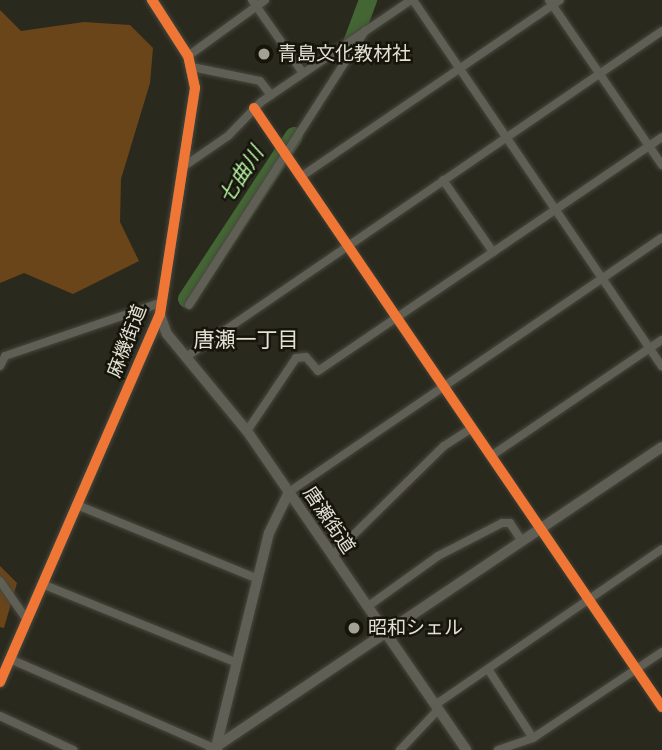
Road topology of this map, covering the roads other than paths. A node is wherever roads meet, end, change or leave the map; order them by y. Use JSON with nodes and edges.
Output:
{"nodes":[{"id":1,"x":152,"y":0,"type":"edge"},
{"id":2,"x":265,"y":0,"type":"edge"},
{"id":3,"x":412,"y":0,"type":"edge"},
{"id":4,"x":554,"y":2,"type":"edge"},
{"id":5,"x":254,"y":3,"type":"edge"},
{"id":6,"x":365,"y":31,"type":"junction"},
{"id":7,"x":662,"y":31,"type":"edge"},
{"id":8,"x":188,"y":56,"type":"junction"},
{"id":9,"x":192,"y":67,"type":"junction"},
{"id":10,"x":459,"y":69,"type":"junction"},
{"id":11,"x":303,"y":73,"type":"junction"},
{"id":12,"x":599,"y":74,"type":"junction"},
{"id":13,"x":271,"y":94,"type":"junction"},
{"id":14,"x":254,"y":108,"type":"junction"},
{"id":15,"x":662,"y":137,"type":"edge"},
{"id":16,"x":506,"y":138,"type":"junction"},
{"id":17,"x":649,"y":146,"type":"junction"},
{"id":18,"x":287,"y":156,"type":"junction"},
{"id":19,"x":662,"y":165,"type":"edge"},
{"id":20,"x":183,"y":167,"type":"junction"},
{"id":21,"x":302,"y":176,"type":"junction"},
{"id":22,"x":443,"y":180,"type":"junction"},
{"id":23,"x":557,"y":209,"type":"junction"},
{"id":24,"x":662,"y":238,"type":"edge"},
{"id":25,"x":348,"y":245,"type":"junction"},
{"id":26,"x":494,"y":252,"type":"junction"},
{"id":27,"x":603,"y":278,"type":"junction"},
{"id":28,"x":189,"y":304,"type":"dead end"},
{"id":29,"x":160,"y":309,"type":"junction"},
{"id":30,"x":398,"y":316,"type":"junction"},
{"id":31,"x":662,"y":340,"type":"edge"},
{"id":32,"x":650,"y":348,"type":"junction"},
{"id":33,"x":186,"y":357,"type":"junction"},
{"id":34,"x":0,"y":366,"type":"edge"},
{"id":35,"x":662,"y":366,"type":"edge"},
{"id":36,"x":444,"y":387,"type":"junction"},
{"id":37,"x":472,"y":428,"type":"junction"},
{"id":38,"x":247,"y":431,"type":"junction"},
{"id":39,"x":662,"y":447,"type":"edge"},
{"id":40,"x":491,"y":456,"type":"junction"},
{"id":41,"x":289,"y":492,"type":"junction"},
{"id":42,"x":77,"y":505,"type":"junction"},
{"id":43,"x":540,"y":527,"type":"junction"},
{"id":44,"x":521,"y":540,"type":"junction"},
{"id":45,"x":662,"y":549,"type":"edge"},
{"id":46,"x":332,"y":556,"type":"junction"},
{"id":47,"x":256,"y":578,"type":"junction"},
{"id":48,"x":0,"y":580,"type":"edge"},
{"id":49,"x":43,"y":584,"type":"junction"},
{"id":50,"x":589,"y":600,"type":"junction"},
{"id":51,"x":367,"y":607,"type":"junction"},
{"id":52,"x":27,"y":620,"type":"junction"},
{"id":53,"x":383,"y":631,"type":"junction"},
{"id":54,"x":662,"y":652,"type":"edge"},
{"id":55,"x":10,"y":659,"type":"junction"},
{"id":56,"x":233,"y":661,"type":"junction"},
{"id":57,"x":488,"y":669,"type":"junction"},
{"id":58,"x":637,"y":669,"type":"junction"},
{"id":59,"x":0,"y":682,"type":"edge"},
{"id":60,"x":436,"y":707,"type":"junction"},
{"id":61,"x":662,"y":707,"type":"edge"},
{"id":62,"x":0,"y":716,"type":"edge"},
{"id":63,"x":533,"y":738,"type":"junction"},
{"id":64,"x":215,"y":749,"type":"edge"},
{"id":65,"x":73,"y":750,"type":"edge"},
{"id":66,"x":400,"y":750,"type":"edge"},
{"id":67,"x":466,"y":750,"type":"edge"},
{"id":68,"x":498,"y":750,"type":"edge"}],
"edges":[{"from":1,"to":8,"type":"street","name":"麻機街道"},
{"from":2,"to":5,"type":"street"},
{"from":3,"to":6,"type":"street"},
{"from":3,"to":10,"type":"street"},
{"from":4,"to":10,"type":"street"},
{"from":4,"to":12,"type":"street"},
{"from":5,"to":8,"type":"street"},
{"from":5,"to":11,"type":"street"},
{"from":6,"to":11,"type":"street"},
{"from":6,"to":18,"type":"street"},
{"from":7,"to":12,"type":"street"},
{"from":8,"to":9,"type":"street","name":"麻機街道"},
{"from":9,"to":13,"type":"street"},
{"from":9,"to":20,"type":"street","name":"麻機街道"},
{"from":10,"to":16,"type":"street"},
{"from":10,"to":21,"type":"street"},
{"from":11,"to":13,"type":"street"},
{"from":12,"to":16,"type":"street"},
{"from":12,"to":17,"type":"street"},
{"from":13,"to":14,"type":"street"},
{"from":14,"to":18,"type":"street"},
{"from":14,"to":20,"type":"street"},
{"from":15,"to":17,"type":"street"},
{"from":16,"to":22,"type":"street"},
{"from":16,"to":23,"type":"street"},
{"from":17,"to":19,"type":"street"},
{"from":17,"to":23,"type":"street"},
{"from":18,"to":21,"type":"street"},
{"from":18,"to":28,"type":"street"},
{"from":20,"to":29,"type":"street","name":"麻機街道"},
{"from":21,"to":25,"type":"street"},
{"from":22,"to":25,"type":"street"},
{"from":22,"to":26,"type":"street"},
{"from":23,"to":26,"type":"street"},
{"from":23,"to":27,"type":"street"},
{"from":24,"to":27,"type":"street"},
{"from":25,"to":30,"type":"street"},
{"from":25,"to":33,"type":"street"},
{"from":26,"to":30,"type":"street"},
{"from":27,"to":32,"type":"street"},
{"from":27,"to":36,"type":"street"},
{"from":29,"to":33,"type":"street","name":"唐瀬街道"},
{"from":29,"to":34,"type":"street"},
{"from":29,"to":42,"type":"street","name":"麻機街道"},
{"from":30,"to":36,"type":"street"},
{"from":30,"to":38,"type":"street"},
{"from":31,"to":32,"type":"street"},
{"from":32,"to":35,"type":"street"},
{"from":32,"to":40,"type":"street"},
{"from":33,"to":38,"type":"street","name":"唐瀬街道"},
{"from":36,"to":37,"type":"street"},
{"from":36,"to":41,"type":"street"},
{"from":37,"to":40,"type":"street"},
{"from":37,"to":46,"type":"street"},
{"from":38,"to":41,"type":"street","name":"唐瀬街道"},
{"from":39,"to":43,"type":"street"},
{"from":40,"to":43,"type":"street"},
{"from":41,"to":46,"type":"street","name":"唐瀬街道"},
{"from":41,"to":47,"type":"street"},
{"from":42,"to":47,"type":"street"},
{"from":42,"to":49,"type":"street","name":"麻機街道"},
{"from":43,"to":44,"type":"street"},
{"from":43,"to":50,"type":"street"},
{"from":44,"to":51,"type":"street"},
{"from":44,"to":53,"type":"street"},
{"from":45,"to":50,"type":"street"},
{"from":46,"to":51,"type":"street","name":"唐瀬街道"},
{"from":47,"to":56,"type":"street"},
{"from":48,"to":52,"type":"street"},
{"from":49,"to":52,"type":"street","name":"麻機街道"},
{"from":49,"to":56,"type":"street"},
{"from":50,"to":57,"type":"street"},
{"from":50,"to":58,"type":"street"},
{"from":51,"to":53,"type":"street","name":"唐瀬街道"},
{"from":52,"to":55,"type":"street","name":"麻機街道"},
{"from":53,"to":60,"type":"street","name":"唐瀬街道"},
{"from":53,"to":64,"type":"street"},
{"from":54,"to":58,"type":"street"},
{"from":55,"to":59,"type":"street","name":"麻機街道"},
{"from":55,"to":64,"type":"street"},
{"from":56,"to":64,"type":"street"},
{"from":57,"to":60,"type":"street"},
{"from":57,"to":63,"type":"street"},
{"from":58,"to":61,"type":"street"},
{"from":58,"to":63,"type":"street"},
{"from":60,"to":66,"type":"street"},
{"from":60,"to":67,"type":"street","name":"唐瀬街道"},
{"from":62,"to":65,"type":"street"},
{"from":63,"to":68,"type":"street"}]}
